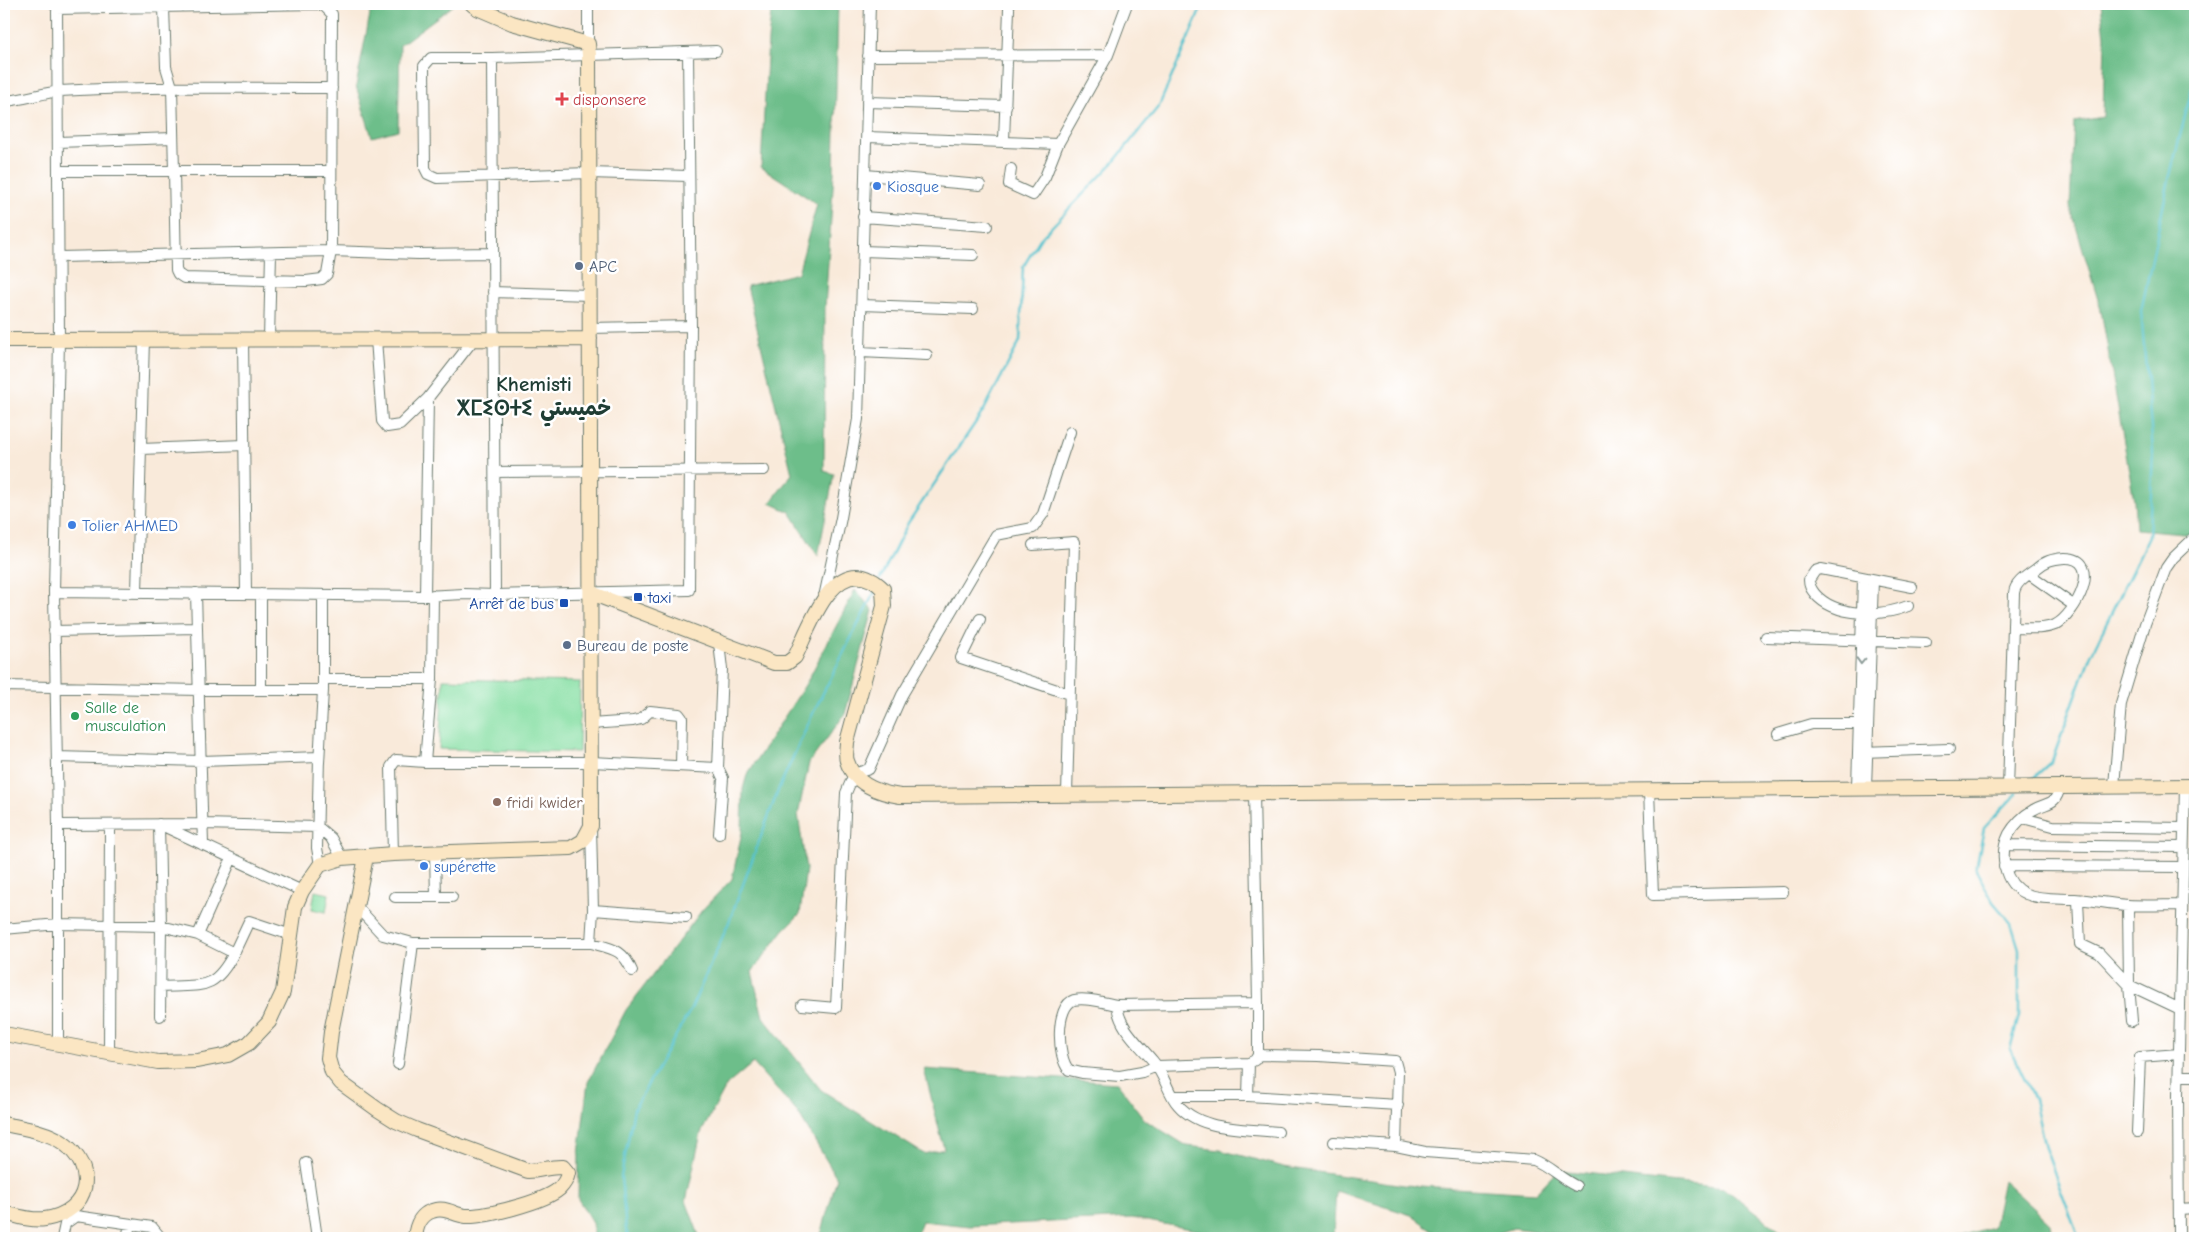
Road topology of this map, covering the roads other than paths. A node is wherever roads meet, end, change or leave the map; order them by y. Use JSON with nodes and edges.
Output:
{"nodes":[{"id":1,"x":285,"y":4,"type":"edge"},
{"id":2,"x":472,"y":4,"type":"edge"},
{"id":3,"x":588,"y":4,"type":"edge"},
{"id":4,"x":870,"y":4,"type":"edge"},
{"id":5,"x":1127,"y":4,"type":"edge"},
{"id":6,"x":189,"y":5,"type":"edge"},
{"id":7,"x":56,"y":6,"type":"edge"},
{"id":8,"x":164,"y":7,"type":"junction"},
{"id":9,"x":1009,"y":9,"type":"dead end"},
{"id":10,"x":588,"y":49,"type":"junction"},
{"id":11,"x":716,"y":51,"type":"dead end"},
{"id":12,"x":688,"y":52,"type":"junction"},
{"id":13,"x":1007,"y":55,"type":"junction"},
{"id":14,"x":1108,"y":55,"type":"junction"},
{"id":15,"x":868,"y":56,"type":"junction"},
{"id":16,"x":492,"y":58,"type":"junction"},
{"id":17,"x":172,"y":87,"type":"junction"},
{"id":18,"x":332,"y":88,"type":"junction"},
{"id":19,"x":57,"y":92,"type":"junction"},
{"id":20,"x":4,"y":101,"type":"edge"},
{"id":21,"x":867,"y":102,"type":"junction"},
{"id":22,"x":1006,"y":106,"type":"junction"},
{"id":23,"x":866,"y":137,"type":"junction"},
{"id":24,"x":173,"y":138,"type":"junction"},
{"id":25,"x":1004,"y":140,"type":"junction"},
{"id":26,"x":58,"y":142,"type":"junction"},
{"id":27,"x":1058,"y":144,"type":"junction"},
{"id":28,"x":1011,"y":169,"type":"dead end"},
{"id":29,"x":58,"y":171,"type":"junction"},
{"id":30,"x":174,"y":171,"type":"junction"},
{"id":31,"x":331,"y":171,"type":"junction"},
{"id":32,"x":590,"y":173,"type":"junction"},
{"id":33,"x":688,"y":176,"type":"junction"},
{"id":34,"x":866,"y":176,"type":"junction"},
{"id":35,"x":491,"y":178,"type":"junction"},
{"id":36,"x":980,"y":185,"type":"dead end"},
{"id":37,"x":863,"y":217,"type":"junction"},
{"id":38,"x":987,"y":226,"type":"dead end"},
{"id":39,"x":331,"y":251,"type":"junction"},
{"id":40,"x":863,"y":252,"type":"junction"},
{"id":41,"x":271,"y":253,"type":"junction"},
{"id":42,"x":493,"y":253,"type":"junction"},
{"id":43,"x":175,"y":254,"type":"junction"},
{"id":44,"x":973,"y":255,"type":"dead end"},
{"id":45,"x":59,"y":257,"type":"junction"},
{"id":46,"x":271,"y":281,"type":"junction"},
{"id":47,"x":493,"y":292,"type":"junction"},
{"id":48,"x":590,"y":295,"type":"junction"},
{"id":49,"x":862,"y":305,"type":"junction"},
{"id":50,"x":973,"y":309,"type":"dead end"},
{"id":51,"x":691,"y":326,"type":"junction"},
{"id":52,"x":590,"y":333,"type":"junction"},
{"id":53,"x":243,"y":339,"type":"junction"},
{"id":54,"x":270,"y":339,"type":"junction"},
{"id":55,"x":376,"y":339,"type":"junction"},
{"id":56,"x":474,"y":339,"type":"junction"},
{"id":57,"x":494,"y":339,"type":"junction"},
{"id":58,"x":4,"y":340,"type":"edge"},
{"id":59,"x":59,"y":340,"type":"junction"},
{"id":60,"x":144,"y":340,"type":"junction"},
{"id":61,"x":860,"y":352,"type":"junction"},
{"id":62,"x":927,"y":355,"type":"dead end"},
{"id":63,"x":428,"y":398,"type":"junction"},
{"id":64,"x":1070,"y":432,"type":"dead end"},
{"id":65,"x":244,"y":445,"type":"junction"},
{"id":66,"x":141,"y":449,"type":"junction"},
{"id":67,"x":590,"y":470,"type":"junction"},
{"id":68,"x":764,"y":470,"type":"dead end"},
{"id":69,"x":689,"y":471,"type":"junction"},
{"id":70,"x":495,"y":472,"type":"junction"},
{"id":71,"x":2195,"y":537,"type":"edge"},
{"id":72,"x":1033,"y":545,"type":"dead end"},
{"id":73,"x":2029,"y":574,"type":"junction"},
{"id":74,"x":1868,"y":579,"type":"junction"},
{"id":75,"x":1912,"y":587,"type":"dead end"},
{"id":76,"x":54,"y":592,"type":"junction"},
{"id":77,"x":137,"y":592,"type":"junction"},
{"id":78,"x":196,"y":593,"type":"junction"},
{"id":79,"x":591,"y":593,"type":"junction"},
{"id":80,"x":246,"y":594,"type":"junction"},
{"id":81,"x":260,"y":594,"type":"junction"},
{"id":82,"x":323,"y":595,"type":"junction"},
{"id":83,"x":495,"y":595,"type":"junction"},
{"id":84,"x":429,"y":596,"type":"junction"},
{"id":85,"x":824,"y":597,"type":"junction"},
{"id":86,"x":2073,"y":605,"type":"junction"},
{"id":87,"x":1908,"y":606,"type":"dead end"},
{"id":88,"x":1867,"y":612,"type":"junction"},
{"id":89,"x":980,"y":619,"type":"dead end"},
{"id":90,"x":198,"y":628,"type":"junction"},
{"id":91,"x":2013,"y":628,"type":"junction"},
{"id":92,"x":54,"y":631,"type":"junction"},
{"id":93,"x":1766,"y":637,"type":"dead end"},
{"id":94,"x":1866,"y":641,"type":"junction"},
{"id":95,"x":719,"y":643,"type":"junction"},
{"id":96,"x":1926,"y":644,"type":"dead end"},
{"id":97,"x":432,"y":680,"type":"junction"},
{"id":98,"x":323,"y":684,"type":"junction"},
{"id":99,"x":4,"y":686,"type":"edge"},
{"id":100,"x":56,"y":687,"type":"junction"},
{"id":101,"x":199,"y":690,"type":"junction"},
{"id":102,"x":261,"y":690,"type":"junction"},
{"id":103,"x":1070,"y":694,"type":"junction"},
{"id":104,"x":591,"y":724,"type":"junction"},
{"id":105,"x":1863,"y":724,"type":"junction"},
{"id":106,"x":1778,"y":734,"type":"dead end"},
{"id":107,"x":1949,"y":749,"type":"dead end"},
{"id":108,"x":1862,"y":752,"type":"junction"},
{"id":109,"x":57,"y":757,"type":"junction"},
{"id":110,"x":201,"y":761,"type":"junction"},
{"id":111,"x":425,"y":762,"type":"junction"},
{"id":112,"x":591,"y":762,"type":"junction"},
{"id":113,"x":319,"y":764,"type":"junction"},
{"id":114,"x":681,"y":766,"type":"junction"},
{"id":115,"x":718,"y":768,"type":"junction"},
{"id":116,"x":854,"y":774,"type":"junction"},
{"id":117,"x":2114,"y":786,"type":"junction"},
{"id":118,"x":2190,"y":786,"type":"edge"},
{"id":119,"x":2053,"y":787,"type":"junction"},
{"id":120,"x":1862,"y":788,"type":"junction"},
{"id":121,"x":2014,"y":789,"type":"junction"},
{"id":122,"x":1649,"y":791,"type":"junction"},
{"id":123,"x":1254,"y":792,"type":"junction"},
{"id":124,"x":1067,"y":794,"type":"junction"},
{"id":125,"x":2023,"y":818,"type":"junction"},
{"id":126,"x":159,"y":824,"type":"junction"},
{"id":127,"x":203,"y":824,"type":"junction"},
{"id":128,"x":58,"y":825,"type":"junction"},
{"id":129,"x":110,"y":825,"type":"junction"},
{"id":130,"x":318,"y":826,"type":"junction"},
{"id":131,"x":591,"y":826,"type":"junction"},
{"id":132,"x":2184,"y":828,"type":"junction"},
{"id":133,"x":719,"y":834,"type":"dead end"},
{"id":134,"x":204,"y":845,"type":"junction"},
{"id":135,"x":2005,"y":845,"type":"junction"},
{"id":136,"x":2184,"y":848,"type":"junction"},
{"id":137,"x":435,"y":853,"type":"junction"},
{"id":138,"x":393,"y":854,"type":"junction"},
{"id":139,"x":366,"y":857,"type":"junction"},
{"id":140,"x":232,"y":858,"type":"junction"},
{"id":141,"x":342,"y":858,"type":"junction"},
{"id":142,"x":320,"y":866,"type":"junction"},
{"id":143,"x":2004,"y":866,"type":"junction"},
{"id":144,"x":2183,"y":868,"type":"junction"},
{"id":145,"x":302,"y":891,"type":"junction"},
{"id":146,"x":1783,"y":892,"type":"dead end"},
{"id":147,"x":395,"y":897,"type":"dead end"},
{"id":148,"x":436,"y":897,"type":"junction"},
{"id":149,"x":452,"y":897,"type":"dead end"},
{"id":150,"x":2078,"y":900,"type":"junction"},
{"id":151,"x":2128,"y":905,"type":"junction"},
{"id":152,"x":2182,"y":905,"type":"junction"},
{"id":153,"x":357,"y":907,"type":"junction"},
{"id":154,"x":593,"y":910,"type":"junction"},
{"id":155,"x":686,"y":917,"type":"dead end"},
{"id":156,"x":58,"y":924,"type":"junction"},
{"id":157,"x":110,"y":925,"type":"junction"},
{"id":158,"x":161,"y":926,"type":"junction"},
{"id":159,"x":4,"y":929,"type":"edge"},
{"id":160,"x":198,"y":935,"type":"junction"},
{"id":161,"x":291,"y":935,"type":"junction"},
{"id":162,"x":413,"y":943,"type":"junction"},
{"id":163,"x":591,"y":943,"type":"junction"},
{"id":164,"x":234,"y":953,"type":"junction"},
{"id":165,"x":632,"y":971,"type":"dead end"},
{"id":166,"x":2129,"y":985,"type":"junction"},
{"id":167,"x":161,"y":986,"type":"junction"},
{"id":168,"x":1258,"y":1003,"type":"junction"},
{"id":169,"x":802,"y":1004,"type":"dead end"},
{"id":170,"x":1117,"y":1005,"type":"junction"},
{"id":171,"x":2180,"y":1009,"type":"junction"},
{"id":172,"x":160,"y":1016,"type":"dead end"},
{"id":173,"x":2132,"y":1021,"type":"dead end"},
{"id":174,"x":4,"y":1034,"type":"edge"},
{"id":175,"x":58,"y":1043,"type":"junction"},
{"id":176,"x":110,"y":1052,"type":"junction"},
{"id":177,"x":2179,"y":1054,"type":"junction"},
{"id":178,"x":1258,"y":1055,"type":"junction"},
{"id":179,"x":1249,"y":1063,"type":"junction"},
{"id":180,"x":398,"y":1064,"type":"dead end"},
{"id":181,"x":1157,"y":1066,"type":"junction"},
{"id":182,"x":2178,"y":1076,"type":"junction"},
{"id":183,"x":2195,"y":1076,"type":"edge"},
{"id":184,"x":1172,"y":1096,"type":"junction"},
{"id":185,"x":1248,"y":1096,"type":"junction"},
{"id":186,"x":1398,"y":1105,"type":"junction"},
{"id":187,"x":4,"y":1124,"type":"edge"},
{"id":188,"x":1278,"y":1132,"type":"dead end"},
{"id":189,"x":2137,"y":1132,"type":"dead end"},
{"id":190,"x":1334,"y":1142,"type":"dead end"},
{"id":191,"x":1396,"y":1146,"type":"junction"},
{"id":192,"x":306,"y":1163,"type":"dead end"},
{"id":193,"x":1576,"y":1186,"type":"dead end"},
{"id":194,"x":2195,"y":1208,"type":"edge"},
{"id":195,"x":2179,"y":1209,"type":"junction"},
{"id":196,"x":4,"y":1213,"type":"edge"},
{"id":197,"x":130,"y":1224,"type":"junction"},
{"id":198,"x":62,"y":1238,"type":"edge"},
{"id":199,"x":127,"y":1238,"type":"edge"},
{"id":200,"x":161,"y":1238,"type":"edge"},
{"id":201,"x":317,"y":1238,"type":"edge"},
{"id":202,"x":415,"y":1238,"type":"edge"},
{"id":203,"x":2179,"y":1238,"type":"edge"}],
"edges":[{"from":1,"to":6,"type":"street"},
{"from":1,"to":18,"type":"street"},
{"from":2,"to":10,"type":"street"},
{"from":3,"to":10,"type":"street"},
{"from":4,"to":15,"type":"street"},
{"from":5,"to":14,"type":"street"},
{"from":6,"to":8,"type":"street"},
{"from":7,"to":8,"type":"street"},
{"from":7,"to":19,"type":"street"},
{"from":8,"to":17,"type":"street"},
{"from":9,"to":13,"type":"street"},
{"from":10,"to":12,"type":"street"},
{"from":10,"to":16,"type":"street"},
{"from":10,"to":32,"type":"street"},
{"from":11,"to":12,"type":"street"},
{"from":12,"to":33,"type":"street"},
{"from":13,"to":14,"type":"street"},
{"from":13,"to":15,"type":"street"},
{"from":13,"to":22,"type":"street"},
{"from":14,"to":27,"type":"street"},
{"from":15,"to":21,"type":"street"},
{"from":16,"to":35,"type":"street"},
{"from":16,"to":35,"type":"street"},
{"from":17,"to":18,"type":"street"},
{"from":17,"to":19,"type":"street"},
{"from":17,"to":24,"type":"street"},
{"from":18,"to":31,"type":"street"},
{"from":19,"to":20,"type":"street"},
{"from":19,"to":26,"type":"street"},
{"from":21,"to":22,"type":"street"},
{"from":21,"to":23,"type":"street"},
{"from":22,"to":25,"type":"street"},
{"from":23,"to":25,"type":"street"},
{"from":23,"to":34,"type":"street"},
{"from":24,"to":26,"type":"street"},
{"from":24,"to":30,"type":"street"},
{"from":25,"to":27,"type":"street"},
{"from":26,"to":29,"type":"street"},
{"from":27,"to":28,"type":"street"},
{"from":29,"to":30,"type":"street"},
{"from":29,"to":45,"type":"street"},
{"from":30,"to":31,"type":"street"},
{"from":30,"to":43,"type":"street"},
{"from":31,"to":39,"type":"street"},
{"from":32,"to":33,"type":"street"},
{"from":32,"to":35,"type":"street"},
{"from":32,"to":48,"type":"street"},
{"from":33,"to":51,"type":"street"},
{"from":34,"to":36,"type":"street"},
{"from":34,"to":37,"type":"street"},
{"from":35,"to":42,"type":"street"},
{"from":37,"to":38,"type":"street"},
{"from":37,"to":40,"type":"street"},
{"from":39,"to":41,"type":"street"},
{"from":39,"to":42,"type":"street"},
{"from":39,"to":46,"type":"street"},
{"from":40,"to":44,"type":"street"},
{"from":40,"to":49,"type":"street"},
{"from":41,"to":43,"type":"street"},
{"from":41,"to":46,"type":"street"},
{"from":42,"to":47,"type":"street"},
{"from":43,"to":45,"type":"street"},
{"from":43,"to":46,"type":"street"},
{"from":45,"to":59,"type":"street"},
{"from":46,"to":54,"type":"street"},
{"from":47,"to":48,"type":"street"},
{"from":47,"to":57,"type":"street"},
{"from":48,"to":52,"type":"street"},
{"from":49,"to":50,"type":"street"},
{"from":49,"to":61,"type":"street"},
{"from":51,"to":52,"type":"street"},
{"from":51,"to":69,"type":"street"},
{"from":52,"to":57,"type":"street"},
{"from":52,"to":67,"type":"street"},
{"from":53,"to":54,"type":"street"},
{"from":53,"to":60,"type":"street"},
{"from":53,"to":65,"type":"street"},
{"from":54,"to":55,"type":"street"},
{"from":55,"to":56,"type":"street"},
{"from":55,"to":63,"type":"street"},
{"from":56,"to":57,"type":"street"},
{"from":56,"to":63,"type":"street"},
{"from":57,"to":70,"type":"street"},
{"from":58,"to":59,"type":"street"},
{"from":59,"to":60,"type":"street"},
{"from":59,"to":76,"type":"street"},
{"from":60,"to":66,"type":"street"},
{"from":61,"to":62,"type":"street"},
{"from":61,"to":85,"type":"street"},
{"from":63,"to":84,"type":"street"},
{"from":64,"to":116,"type":"street"},
{"from":65,"to":66,"type":"street"},
{"from":65,"to":80,"type":"street"},
{"from":66,"to":77,"type":"street"},
{"from":67,"to":69,"type":"street"},
{"from":67,"to":70,"type":"street"},
{"from":67,"to":79,"type":"street"},
{"from":68,"to":69,"type":"street"},
{"from":69,"to":79,"type":"street"},
{"from":70,"to":83,"type":"street"},
{"from":71,"to":117,"type":"street"},
{"from":72,"to":103,"type":"street"},
{"from":73,"to":86,"type":"street"},
{"from":73,"to":86,"type":"street"},
{"from":73,"to":91,"type":"street"},
{"from":74,"to":75,"type":"street"},
{"from":74,"to":88,"type":"street"},
{"from":74,"to":88,"type":"street"},
{"from":76,"to":77,"type":"street"},
{"from":76,"to":92,"type":"street"},
{"from":77,"to":78,"type":"street"},
{"from":78,"to":80,"type":"street"},
{"from":78,"to":90,"type":"street"},
{"from":79,"to":83,"type":"street"},
{"from":79,"to":95,"type":"street"},
{"from":79,"to":104,"type":"street"},
{"from":80,"to":81,"type":"street"},
{"from":81,"to":82,"type":"street"},
{"from":81,"to":102,"type":"street"},
{"from":82,"to":84,"type":"street"},
{"from":82,"to":98,"type":"street"},
{"from":83,"to":84,"type":"street"},
{"from":84,"to":97,"type":"street"},
{"from":85,"to":95,"type":"street"},
{"from":85,"to":116,"type":"street"},
{"from":86,"to":91,"type":"street"},
{"from":87,"to":88,"type":"street"},
{"from":88,"to":94,"type":"street"},
{"from":89,"to":103,"type":"street"},
{"from":90,"to":92,"type":"street"},
{"from":90,"to":101,"type":"street"},
{"from":91,"to":121,"type":"street"},
{"from":92,"to":100,"type":"street"},
{"from":93,"to":94,"type":"street"},
{"from":94,"to":96,"type":"street"},
{"from":94,"to":105,"type":"street"},
{"from":95,"to":115,"type":"street"},
{"from":97,"to":98,"type":"street"},
{"from":97,"to":111,"type":"street"},
{"from":98,"to":102,"type":"street"},
{"from":98,"to":113,"type":"street"},
{"from":99,"to":100,"type":"street"},
{"from":100,"to":101,"type":"street"},
{"from":100,"to":109,"type":"street"},
{"from":101,"to":102,"type":"street"},
{"from":101,"to":110,"type":"street"},
{"from":103,"to":124,"type":"street"},
{"from":104,"to":112,"type":"street"},
{"from":104,"to":114,"type":"street"},
{"from":105,"to":106,"type":"street"},
{"from":105,"to":108,"type":"street"},
{"from":107,"to":108,"type":"street"},
{"from":108,"to":120,"type":"street"},
{"from":109,"to":110,"type":"street"},
{"from":109,"to":128,"type":"street"},
{"from":110,"to":113,"type":"street"},
{"from":110,"to":127,"type":"street"},
{"from":111,"to":112,"type":"street"},
{"from":111,"to":138,"type":"street"},
{"from":112,"to":114,"type":"street"},
{"from":112,"to":131,"type":"street"},
{"from":113,"to":130,"type":"street"},
{"from":114,"to":115,"type":"street"},
{"from":115,"to":133,"type":"street"},
{"from":116,"to":124,"type":"street"},
{"from":116,"to":169,"type":"street"},
{"from":117,"to":118,"type":"street"},
{"from":117,"to":119,"type":"street"},
{"from":118,"to":132,"type":"street"},
{"from":119,"to":121,"type":"street"},
{"from":119,"to":125,"type":"street"},
{"from":120,"to":121,"type":"street"},
{"from":120,"to":122,"type":"street"},
{"from":122,"to":123,"type":"street"},
{"from":122,"to":146,"type":"street"},
{"from":123,"to":124,"type":"street"},
{"from":123,"to":168,"type":"street"},
{"from":125,"to":132,"type":"street"},
{"from":125,"to":135,"type":"street"},
{"from":126,"to":127,"type":"street"},
{"from":126,"to":129,"type":"street"},
{"from":126,"to":134,"type":"street"},
{"from":126,"to":158,"type":"street"},
{"from":127,"to":130,"type":"street"},
{"from":127,"to":134,"type":"street"},
{"from":128,"to":129,"type":"street"},
{"from":128,"to":156,"type":"street"},
{"from":129,"to":157,"type":"street"},
{"from":130,"to":141,"type":"street"},
{"from":130,"to":142,"type":"street"},
{"from":131,"to":137,"type":"street"},
{"from":131,"to":154,"type":"street"},
{"from":132,"to":136,"type":"street"},
{"from":134,"to":140,"type":"street"},
{"from":135,"to":136,"type":"street"},
{"from":135,"to":143,"type":"street"},
{"from":136,"to":144,"type":"street"},
{"from":137,"to":138,"type":"street"},
{"from":137,"to":148,"type":"street"},
{"from":138,"to":139,"type":"street"},
{"from":139,"to":141,"type":"street"},
{"from":139,"to":153,"type":"street"},
{"from":140,"to":145,"type":"street"},
{"from":140,"to":160,"type":"street"},
{"from":141,"to":142,"type":"street"},
{"from":142,"to":145,"type":"street"},
{"from":143,"to":144,"type":"street"},
{"from":143,"to":150,"type":"street"},
{"from":144,"to":152,"type":"street"},
{"from":145,"to":161,"type":"street"},
{"from":147,"to":148,"type":"street"},
{"from":148,"to":149,"type":"street"},
{"from":150,"to":151,"type":"street"},
{"from":150,"to":166,"type":"street"},
{"from":151,"to":152,"type":"street"},
{"from":151,"to":166,"type":"street"},
{"from":152,"to":171,"type":"street"},
{"from":153,"to":162,"type":"street"},
{"from":153,"to":202,"type":"street"},
{"from":154,"to":155,"type":"street"},
{"from":154,"to":163,"type":"street"},
{"from":156,"to":157,"type":"street"},
{"from":156,"to":159,"type":"street"},
{"from":156,"to":175,"type":"street"},
{"from":157,"to":158,"type":"street"},
{"from":157,"to":176,"type":"street"},
{"from":158,"to":160,"type":"street"},
{"from":158,"to":167,"type":"street"},
{"from":160,"to":164,"type":"street"},
{"from":161,"to":164,"type":"street"},
{"from":161,"to":176,"type":"street"},
{"from":162,"to":163,"type":"street"},
{"from":162,"to":180,"type":"street"},
{"from":163,"to":165,"type":"street"},
{"from":164,"to":167,"type":"street"},
{"from":166,"to":171,"type":"street"},
{"from":166,"to":173,"type":"street"},
{"from":167,"to":172,"type":"street"},
{"from":168,"to":170,"type":"street"},
{"from":168,"to":178,"type":"street"},
{"from":170,"to":181,"type":"street"},
{"from":170,"to":181,"type":"street"},
{"from":171,"to":177,"type":"street"},
{"from":174,"to":175,"type":"street"},
{"from":175,"to":176,"type":"street"},
{"from":177,"to":182,"type":"street"},
{"from":177,"to":189,"type":"street"},
{"from":178,"to":179,"type":"street"},
{"from":178,"to":186,"type":"street"},
{"from":179,"to":181,"type":"street"},
{"from":179,"to":185,"type":"street"},
{"from":181,"to":184,"type":"street"},
{"from":182,"to":183,"type":"street"},
{"from":182,"to":195,"type":"street"},
{"from":184,"to":185,"type":"street"},
{"from":184,"to":188,"type":"street"},
{"from":185,"to":186,"type":"street"},
{"from":186,"to":191,"type":"street"},
{"from":187,"to":196,"type":"street"},
{"from":190,"to":191,"type":"street"},
{"from":191,"to":193,"type":"street"},
{"from":192,"to":201,"type":"street"},
{"from":194,"to":195,"type":"street"},
{"from":195,"to":203,"type":"street"},
{"from":197,"to":198,"type":"street"},
{"from":197,"to":199,"type":"street"},
{"from":197,"to":200,"type":"street"}]}
